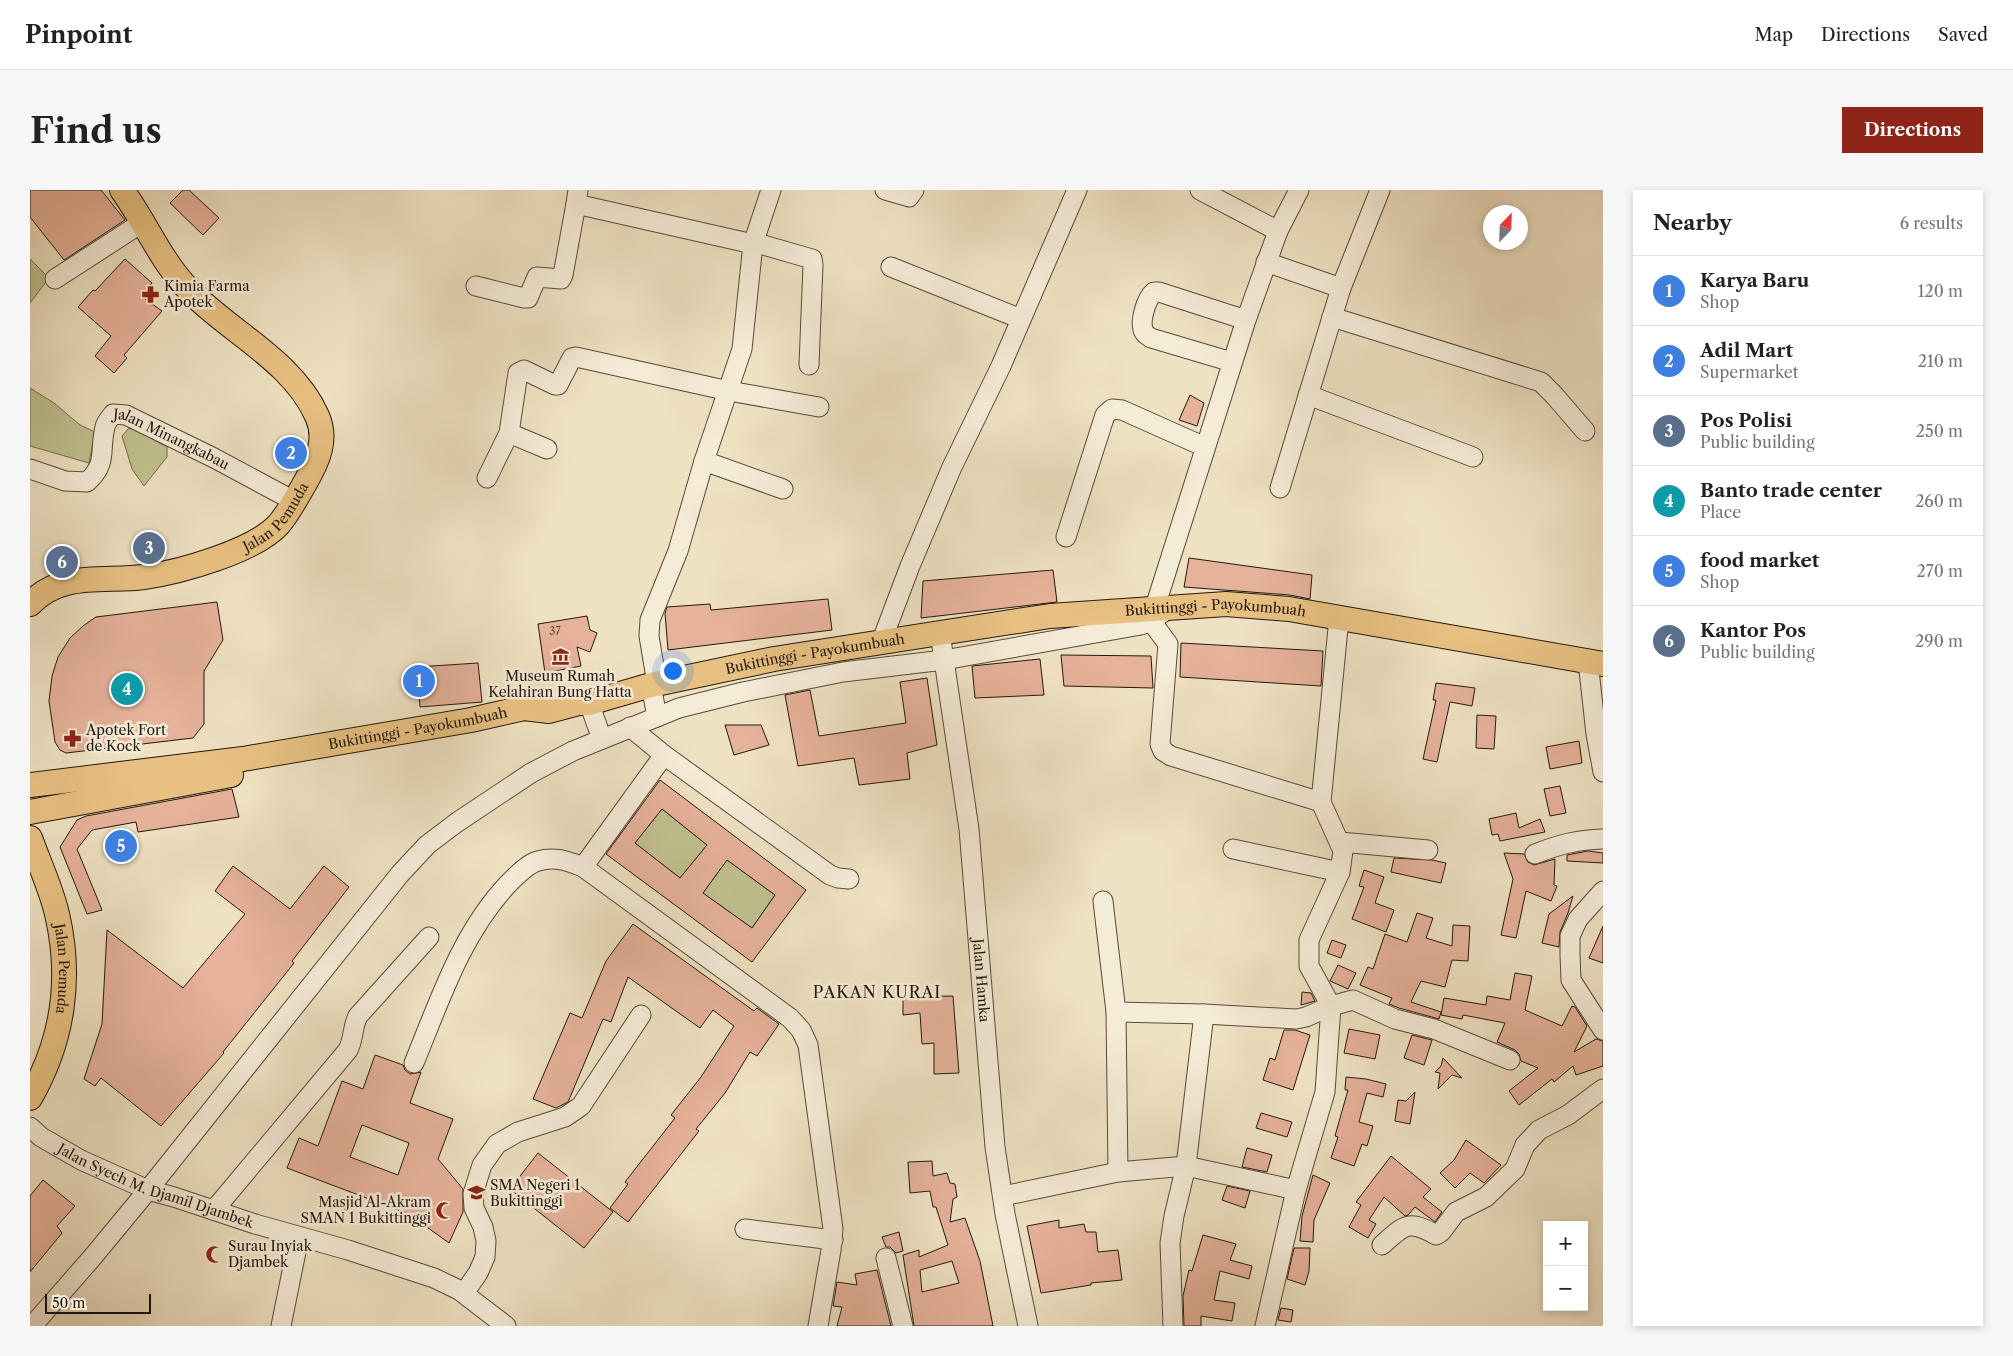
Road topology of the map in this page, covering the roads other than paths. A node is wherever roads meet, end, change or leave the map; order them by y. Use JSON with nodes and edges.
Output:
{"nodes":[{"id":1,"x":122,"y":190,"type":"edge"},
{"id":2,"x":770,"y":190,"type":"edge"},
{"id":3,"x":885,"y":190,"type":"edge"},
{"id":4,"x":914,"y":190,"type":"edge"},
{"id":5,"x":1077,"y":190,"type":"edge"},
{"id":6,"x":1200,"y":190,"type":"edge"},
{"id":7,"x":1299,"y":190,"type":"edge"},
{"id":8,"x":1380,"y":190,"type":"edge"},
{"id":9,"x":577,"y":197,"type":"edge"},
{"id":10,"x":143,"y":222,"type":"junction"},
{"id":11,"x":1278,"y":231,"type":"junction"},
{"id":12,"x":753,"y":243,"type":"junction"},
{"id":13,"x":1266,"y":262,"type":"junction"},
{"id":14,"x":891,"y":267,"type":"dead end"},
{"id":15,"x":55,"y":279,"type":"dead end"},
{"id":16,"x":476,"y":286,"type":"dead end"},
{"id":17,"x":1341,"y":288,"type":"junction"},
{"id":18,"x":1332,"y":317,"type":"junction"},
{"id":19,"x":1021,"y":319,"type":"junction"},
{"id":20,"x":1246,"y":320,"type":"junction"},
{"id":21,"x":1232,"y":362,"type":"junction"},
{"id":22,"x":809,"y":365,"type":"dead end"},
{"id":23,"x":729,"y":391,"type":"junction"},
{"id":24,"x":1308,"y":395,"type":"junction"},
{"id":25,"x":819,"y":407,"type":"dead end"},
{"id":26,"x":1584,"y":431,"type":"dead end"},
{"id":27,"x":509,"y":433,"type":"junction"},
{"id":28,"x":1205,"y":447,"type":"junction"},
{"id":29,"x":547,"y":448,"type":"dead end"},
{"id":30,"x":1473,"y":457,"type":"dead end"},
{"id":31,"x":704,"y":461,"type":"junction"},
{"id":32,"x":30,"y":469,"type":"edge"},
{"id":33,"x":487,"y":478,"type":"dead end"},
{"id":34,"x":1280,"y":488,"type":"dead end"},
{"id":35,"x":784,"y":489,"type":"dead end"},
{"id":36,"x":294,"y":501,"type":"junction"},
{"id":37,"x":1066,"y":537,"type":"dead end"},
{"id":38,"x":30,"y":604,"type":"edge"},
{"id":39,"x":1159,"y":611,"type":"junction"},
{"id":40,"x":1339,"y":618,"type":"junction"},
{"id":41,"x":940,"y":633,"type":"junction"},
{"id":42,"x":881,"y":643,"type":"junction"},
{"id":43,"x":944,"y":660,"type":"junction"},
{"id":44,"x":1596,"y":662,"type":"edge"},
{"id":45,"x":654,"y":684,"type":"junction"},
{"id":46,"x":589,"y":703,"type":"junction"},
{"id":47,"x":549,"y":711,"type":"junction"},
{"id":48,"x":657,"y":717,"type":"junction"},
{"id":49,"x":630,"y":727,"type":"junction"},
{"id":50,"x":602,"y":739,"type":"junction"},
{"id":51,"x":664,"y":755,"type":"junction"},
{"id":52,"x":1603,"y":772,"type":"edge"},
{"id":53,"x":30,"y":785,"type":"edge"},
{"id":54,"x":1321,"y":802,"type":"junction"},
{"id":55,"x":30,"y":812,"type":"edge"},
{"id":56,"x":30,"y":838,"type":"edge"},
{"id":57,"x":1603,"y":839,"type":"edge"},
{"id":58,"x":1340,"y":842,"type":"junction"},
{"id":59,"x":1233,"y":850,"type":"dead end"},
{"id":60,"x":1428,"y":850,"type":"dead end"},
{"id":61,"x":1535,"y":854,"type":"dead end"},
{"id":62,"x":582,"y":867,"type":"junction"},
{"id":63,"x":1340,"y":872,"type":"junction"},
{"id":64,"x":849,"y":879,"type":"dead end"},
{"id":65,"x":1603,"y":891,"type":"edge"},
{"id":66,"x":1103,"y":901,"type":"dead end"},
{"id":67,"x":429,"y":937,"type":"dead end"},
{"id":68,"x":1331,"y":1006,"type":"junction"},
{"id":69,"x":1116,"y":1012,"type":"junction"},
{"id":70,"x":1204,"y":1014,"type":"junction"},
{"id":71,"x":641,"y":1015,"type":"dead end"},
{"id":72,"x":1603,"y":1030,"type":"edge"},
{"id":73,"x":1510,"y":1060,"type":"dead end"},
{"id":74,"x":414,"y":1063,"type":"dead end"},
{"id":75,"x":1603,"y":1089,"type":"edge"},
{"id":76,"x":30,"y":1098,"type":"edge"},
{"id":77,"x":30,"y":1127,"type":"edge"},
{"id":78,"x":1186,"y":1166,"type":"junction"},
{"id":79,"x":1118,"y":1172,"type":"junction"},
{"id":80,"x":148,"y":1190,"type":"junction"},
{"id":81,"x":1296,"y":1190,"type":"junction"},
{"id":82,"x":1003,"y":1196,"type":"junction"},
{"id":83,"x":214,"y":1210,"type":"junction"},
{"id":84,"x":745,"y":1229,"type":"dead end"},
{"id":85,"x":299,"y":1236,"type":"junction"},
{"id":86,"x":832,"y":1240,"type":"junction"},
{"id":87,"x":1382,"y":1245,"type":"dead end"},
{"id":88,"x":886,"y":1258,"type":"dead end"},
{"id":89,"x":464,"y":1293,"type":"junction"},
{"id":90,"x":32,"y":1326,"type":"edge"},
{"id":91,"x":281,"y":1326,"type":"edge"},
{"id":92,"x":506,"y":1326,"type":"edge"},
{"id":93,"x":818,"y":1326,"type":"edge"},
{"id":94,"x":903,"y":1326,"type":"edge"},
{"id":95,"x":1028,"y":1326,"type":"edge"},
{"id":96,"x":1172,"y":1326,"type":"edge"},
{"id":97,"x":1265,"y":1326,"type":"edge"}],
"edges":[{"from":1,"to":10,"type":"main road","name":"Jalan Pemuda"},
{"from":2,"to":12,"type":"street"},
{"from":3,"to":4,"type":"street"},
{"from":5,"to":19,"type":"street"},
{"from":6,"to":11,"type":"street"},
{"from":7,"to":11,"type":"street"},
{"from":8,"to":17,"type":"street"},
{"from":9,"to":12,"type":"street"},
{"from":9,"to":16,"type":"street"},
{"from":10,"to":15,"type":"street"},
{"from":10,"to":36,"type":"main road","name":"Jalan Pemuda"},
{"from":11,"to":13,"type":"street"},
{"from":12,"to":22,"type":"street"},
{"from":12,"to":23,"type":"street"},
{"from":13,"to":17,"type":"street"},
{"from":13,"to":20,"type":"street"},
{"from":14,"to":19,"type":"street"},
{"from":17,"to":18,"type":"street"},
{"from":18,"to":24,"type":"street"},
{"from":18,"to":26,"type":"street"},
{"from":19,"to":42,"type":"street"},
{"from":20,"to":21,"type":"street"},
{"from":20,"to":21,"type":"street"},
{"from":21,"to":28,"type":"street"},
{"from":23,"to":25,"type":"street"},
{"from":23,"to":27,"type":"street"},
{"from":23,"to":31,"type":"street"},
{"from":24,"to":30,"type":"street"},
{"from":24,"to":34,"type":"street"},
{"from":27,"to":29,"type":"street"},
{"from":27,"to":33,"type":"street"},
{"from":28,"to":37,"type":"street"},
{"from":28,"to":39,"type":"street"},
{"from":31,"to":35,"type":"street"},
{"from":31,"to":45,"type":"street"},
{"from":32,"to":36,"type":"street","name":"Jalan Minangkabau"},
{"from":36,"to":38,"type":"main road","name":"Jalan Pemuda"},
{"from":39,"to":40,"type":"main road","name":"Bukittinggi - Payokumbuah"},
{"from":39,"to":41,"type":"main road","name":"Bukittinggi - Payokumbuah"},
{"from":39,"to":43,"type":"street"},
{"from":39,"to":54,"type":"street"},
{"from":40,"to":44,"type":"main road","name":"Bukittinggi - Payokumbuah"},
{"from":40,"to":54,"type":"street"},
{"from":41,"to":42,"type":"main road","name":"Bukittinggi - Payokumbuah"},
{"from":41,"to":43,"type":"street","name":"Jalan Hamka"},
{"from":42,"to":45,"type":"main road","name":"Bukittinggi - Payokumbuah"},
{"from":43,"to":48,"type":"street"},
{"from":43,"to":82,"type":"street","name":"Jalan Hamka"},
{"from":44,"to":52,"type":"street"},
{"from":45,"to":46,"type":"main road","name":"Bukittinggi - Payokumbuah"},
{"from":45,"to":48,"type":"street"},
{"from":46,"to":47,"type":"main road","name":"Bukittinggi - Payokumbuah"},
{"from":46,"to":50,"type":"street"},
{"from":47,"to":53,"type":"main road","name":"Bukittinggi - Payokumbuah"},
{"from":47,"to":55,"type":"main road"},
{"from":48,"to":49,"type":"street"},
{"from":49,"to":50,"type":"street"},
{"from":49,"to":51,"type":"street"},
{"from":50,"to":80,"type":"street"},
{"from":51,"to":62,"type":"street"},
{"from":51,"to":64,"type":"street"},
{"from":54,"to":58,"type":"street"},
{"from":56,"to":76,"type":"main road","name":"Jalan Pemuda"},
{"from":57,"to":61,"type":"street"},
{"from":58,"to":60,"type":"street"},
{"from":58,"to":63,"type":"street"},
{"from":59,"to":63,"type":"street"},
{"from":62,"to":74,"type":"street"},
{"from":62,"to":86,"type":"street"},
{"from":63,"to":68,"type":"street"},
{"from":65,"to":72,"type":"street"},
{"from":66,"to":69,"type":"street"},
{"from":67,"to":83,"type":"street"},
{"from":68,"to":70,"type":"street"},
{"from":68,"to":73,"type":"street"},
{"from":68,"to":81,"type":"street"},
{"from":69,"to":70,"type":"street"},
{"from":69,"to":79,"type":"street"},
{"from":70,"to":78,"type":"street"},
{"from":71,"to":89,"type":"street"},
{"from":75,"to":87,"type":"street"},
{"from":77,"to":80,"type":"street","name":"Jalan Syech M. Djamil Djambek"},
{"from":78,"to":79,"type":"street"},
{"from":78,"to":81,"type":"street"},
{"from":78,"to":96,"type":"street"},
{"from":79,"to":82,"type":"street"},
{"from":80,"to":83,"type":"street","name":"Jalan Syech M. Djamil Djambek"},
{"from":80,"to":90,"type":"street"},
{"from":81,"to":97,"type":"street"},
{"from":82,"to":95,"type":"street","name":"Jalan Hamka"},
{"from":83,"to":85,"type":"street","name":"Jalan Syech M. Djamil Djambek"},
{"from":84,"to":86,"type":"street"},
{"from":85,"to":89,"type":"street","name":"Jalan Syech M. Djamil Djambek"},
{"from":85,"to":91,"type":"street"},
{"from":86,"to":93,"type":"street"},
{"from":88,"to":94,"type":"street"},
{"from":89,"to":92,"type":"street","name":"Jalan Syech M. Djamil Djambek"}]}
